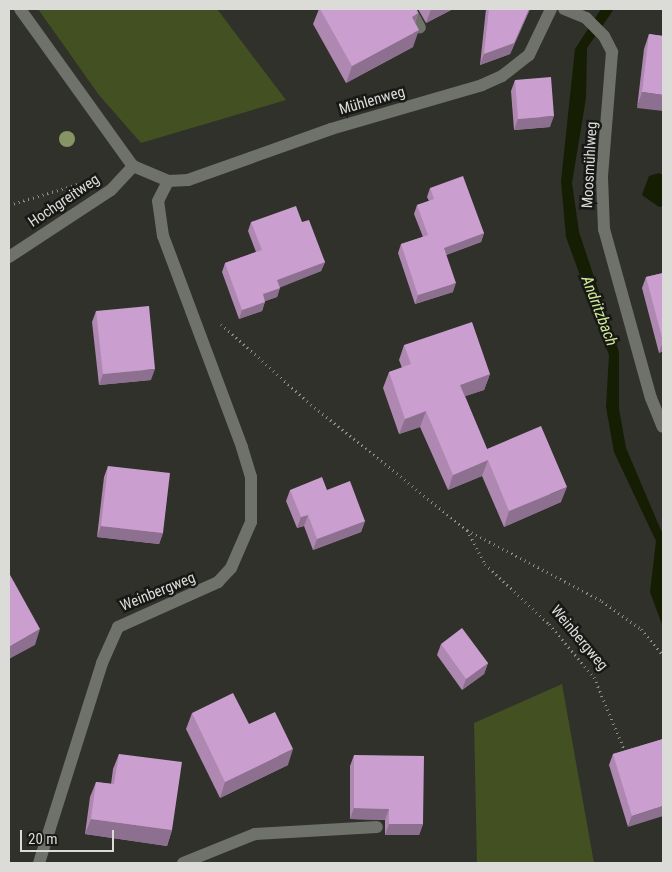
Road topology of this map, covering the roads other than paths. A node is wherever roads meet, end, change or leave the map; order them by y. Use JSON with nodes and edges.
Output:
{"nodes":[{"id":1,"x":20,"y":9,"type":"edge"},
{"id":2,"x":410,"y":9,"type":"edge"},
{"id":3,"x":551,"y":9,"type":"edge"},
{"id":4,"x":564,"y":9,"type":"edge"},
{"id":5,"x":420,"y":28,"type":"edge"},
{"id":6,"x":133,"y":166,"type":"junction"},
{"id":7,"x":168,"y":181,"type":"junction"},
{"id":8,"x":9,"y":257,"type":"edge"},
{"id":9,"x":663,"y":427,"type":"edge"},
{"id":10,"x":377,"y":827,"type":"dead end"},
{"id":11,"x":39,"y":863,"type":"edge"},
{"id":12,"x":183,"y":863,"type":"edge"}],
"edges":[{"from":1,"to":6,"type":"street"},
{"from":2,"to":5,"type":"street"},
{"from":3,"to":7,"type":"street","name":"Mühlenweg"},
{"from":4,"to":9,"type":"street","name":"Moosmühlweg"},
{"from":6,"to":7,"type":"street"},
{"from":6,"to":8,"type":"street","name":"Hochgreitweg"},
{"from":7,"to":11,"type":"street","name":"Weinbergweg"},
{"from":10,"to":12,"type":"street"}]}
